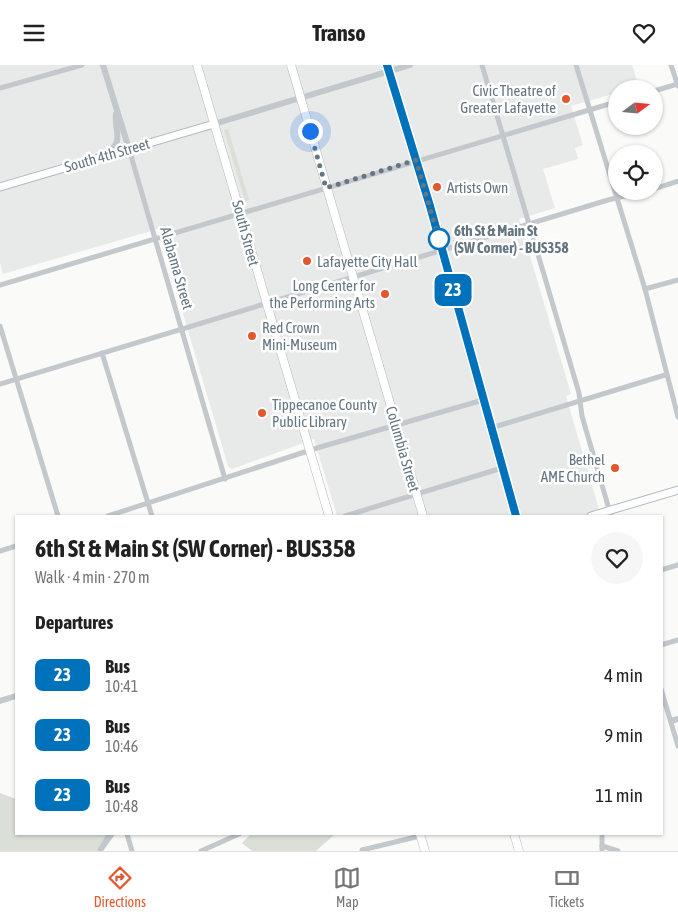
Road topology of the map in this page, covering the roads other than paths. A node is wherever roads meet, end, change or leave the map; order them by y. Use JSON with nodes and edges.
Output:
{"nodes":[{"id":1,"x":82,"y":65,"type":"edge"},
{"id":2,"x":103,"y":65,"type":"edge"},
{"id":3,"x":197,"y":65,"type":"edge"},
{"id":4,"x":291,"y":65,"type":"edge"},
{"id":5,"x":410,"y":65,"type":"edge"},
{"id":6,"x":482,"y":65,"type":"edge"},
{"id":7,"x":576,"y":65,"type":"edge"},
{"id":8,"x":671,"y":65,"type":"edge"},
{"id":9,"x":388,"y":68,"type":"edge"},
{"id":10,"x":678,"y":86,"type":"edge"},
{"id":11,"x":0,"y":89,"type":"edge"},
{"id":12,"x":663,"y":89,"type":"edge"},
{"id":13,"x":300,"y":98,"type":"junction"},
{"id":14,"x":608,"y":104,"type":"edge"},
{"id":15,"x":590,"y":110,"type":"junction"},
{"id":16,"x":117,"y":111,"type":"junction"},
{"id":17,"x":214,"y":124,"type":"junction"},
{"id":18,"x":503,"y":135,"type":"junction"},
{"id":19,"x":129,"y":149,"type":"junction"},
{"id":20,"x":102,"y":156,"type":"junction"},
{"id":21,"x":416,"y":160,"type":"junction"},
{"id":22,"x":608,"y":169,"type":"edge"},
{"id":23,"x":678,"y":181,"type":"edge"},
{"id":24,"x":663,"y":186,"type":"edge"},
{"id":25,"x":0,"y":187,"type":"edge"},
{"id":26,"x":326,"y":188,"type":"junction"},
{"id":27,"x":610,"y":200,"type":"edge"},
{"id":28,"x":618,"y":200,"type":"edge"},
{"id":29,"x":240,"y":213,"type":"junction"},
{"id":30,"x":530,"y":224,"type":"junction"},
{"id":31,"x":155,"y":239,"type":"junction"},
{"id":32,"x":442,"y":250,"type":"junction"},
{"id":33,"x":352,"y":277,"type":"junction"},
{"id":34,"x":678,"y":280,"type":"edge"},
{"id":35,"x":0,"y":285,"type":"edge"},
{"id":36,"x":644,"y":289,"type":"junction"},
{"id":37,"x":266,"y":304,"type":"junction"},
{"id":38,"x":0,"y":326,"type":"edge"},
{"id":39,"x":181,"y":329,"type":"junction"},
{"id":40,"x":102,"y":353,"type":"junction"},
{"id":41,"x":665,"y":375,"type":"junction"},
{"id":42,"x":16,"y":379,"type":"junction"},
{"id":43,"x":0,"y":384,"type":"edge"},
{"id":44,"x":483,"y":399,"type":"junction"},
{"id":45,"x":580,"y":401,"type":"junction"},
{"id":46,"x":678,"y":417,"type":"edge"},
{"id":47,"x":397,"y":425,"type":"junction"},
{"id":48,"x":491,"y":428,"type":"junction"},
{"id":49,"x":310,"y":451,"type":"junction"},
{"id":50,"x":502,"y":468,"type":"junction"},
{"id":51,"x":225,"y":479,"type":"junction"},
{"id":52,"x":678,"y":490,"type":"edge"},
{"id":53,"x":416,"y":494,"type":"junction"},
{"id":54,"x":148,"y":504,"type":"junction"},
{"id":55,"x":610,"y":513,"type":"edge"},
{"id":56,"x":58,"y":515,"type":"edge"},
{"id":57,"x":111,"y":515,"type":"edge"},
{"id":58,"x":152,"y":515,"type":"edge"},
{"id":59,"x":329,"y":515,"type":"edge"},
{"id":60,"x":347,"y":515,"type":"edge"},
{"id":61,"x":423,"y":515,"type":"edge"},
{"id":62,"x":516,"y":515,"type":"edge"},
{"id":63,"x":15,"y":546,"type":"edge"},
{"id":64,"x":0,"y":551,"type":"edge"},
{"id":65,"x":678,"y":565,"type":"edge"},
{"id":66,"x":663,"y":569,"type":"edge"},
{"id":67,"x":678,"y":640,"type":"edge"},
{"id":68,"x":663,"y":644,"type":"edge"},
{"id":69,"x":663,"y":694,"type":"edge"},
{"id":70,"x":15,"y":696,"type":"edge"},
{"id":71,"x":0,"y":701,"type":"edge"},
{"id":72,"x":674,"y":720,"type":"edge"},
{"id":73,"x":678,"y":746,"type":"edge"},
{"id":74,"x":111,"y":835,"type":"edge"},
{"id":75,"x":127,"y":835,"type":"edge"},
{"id":76,"x":236,"y":835,"type":"edge"},
{"id":77,"x":420,"y":835,"type":"edge"},
{"id":78,"x":514,"y":835,"type":"edge"},
{"id":79,"x":602,"y":835,"type":"edge"},
{"id":80,"x":602,"y":849,"type":"edge"},
{"id":81,"x":362,"y":850,"type":"edge"},
{"id":82,"x":100,"y":851,"type":"edge"},
{"id":83,"x":132,"y":851,"type":"edge"},
{"id":84,"x":201,"y":851,"type":"edge"},
{"id":85,"x":425,"y":851,"type":"edge"},
{"id":86,"x":519,"y":851,"type":"edge"},
{"id":87,"x":618,"y":851,"type":"edge"}],
"edges":[{"from":1,"to":11,"type":"street"},
{"from":2,"to":16,"type":"street","name":"Alabama Street"},
{"from":3,"to":17,"type":"main road","name":"South Street"},
{"from":4,"to":13,"type":"main road","name":"Columbia Street"},
{"from":5,"to":9,"type":"street"},
{"from":6,"to":18,"type":"street"},
{"from":7,"to":15,"type":"street"},
{"from":8,"to":10,"type":"street"},
{"from":9,"to":13,"type":"street"},
{"from":9,"to":21,"type":"street"},
{"from":10,"to":12,"type":"street"},
{"from":13,"to":17,"type":"street"},
{"from":13,"to":26,"type":"main road","name":"Columbia Street"},
{"from":14,"to":15,"type":"street"},
{"from":15,"to":18,"type":"street"},
{"from":15,"to":22,"type":"street"},
{"from":16,"to":19,"type":"street","name":"Alabama Street"},
{"from":16,"to":20,"type":"street"},
{"from":17,"to":19,"type":"main road","name":"South 4th Street"},
{"from":17,"to":29,"type":"main road","name":"South Street"},
{"from":18,"to":21,"type":"street"},
{"from":18,"to":30,"type":"street"},
{"from":19,"to":20,"type":"main road","name":"South 4th Street"},
{"from":19,"to":31,"type":"street","name":"Alabama Street"},
{"from":20,"to":25,"type":"main road","name":"South 4th Street"},
{"from":21,"to":26,"type":"street"},
{"from":21,"to":32,"type":"street"},
{"from":23,"to":24,"type":"street"},
{"from":26,"to":29,"type":"street"},
{"from":26,"to":33,"type":"main road","name":"Columbia Street"},
{"from":27,"to":30,"type":"street"},
{"from":28,"to":36,"type":"street"},
{"from":29,"to":31,"type":"street"},
{"from":29,"to":37,"type":"main road","name":"South Street"},
{"from":30,"to":32,"type":"street"},
{"from":30,"to":45,"type":"street"},
{"from":31,"to":35,"type":"street"},
{"from":31,"to":39,"type":"street","name":"Alabama Street"},
{"from":32,"to":33,"type":"street"},
{"from":32,"to":44,"type":"street"},
{"from":33,"to":37,"type":"street"},
{"from":33,"to":47,"type":"main road","name":"Columbia Street"},
{"from":34,"to":36,"type":"street"},
{"from":36,"to":41,"type":"street"},
{"from":37,"to":39,"type":"street"},
{"from":37,"to":49,"type":"main road","name":"South Street"},
{"from":38,"to":42,"type":"street"},
{"from":39,"to":40,"type":"street"},
{"from":39,"to":51,"type":"street","name":"Alabama Street"},
{"from":40,"to":42,"type":"street"},
{"from":40,"to":54,"type":"street"},
{"from":41,"to":45,"type":"street"},
{"from":41,"to":46,"type":"street"},
{"from":42,"to":43,"type":"street"},
{"from":42,"to":56,"type":"street"},
{"from":44,"to":47,"type":"street"},
{"from":44,"to":48,"type":"street"},
{"from":45,"to":48,"type":"street"},
{"from":45,"to":55,"type":"street"},
{"from":47,"to":49,"type":"street"},
{"from":47,"to":53,"type":"main road","name":"Columbia Street"},
{"from":48,"to":50,"type":"street"},
{"from":49,"to":51,"type":"street"},
{"from":49,"to":59,"type":"main road","name":"South Street"},
{"from":50,"to":53,"type":"street"},
{"from":50,"to":62,"type":"street"},
{"from":51,"to":54,"type":"street"},
{"from":52,"to":55,"type":"main road"},
{"from":53,"to":60,"type":"street"},
{"from":53,"to":61,"type":"main road","name":"Columbia Street"},
{"from":54,"to":57,"type":"street"},
{"from":54,"to":58,"type":"street"},
{"from":63,"to":64,"type":"street"},
{"from":65,"to":66,"type":"street"},
{"from":67,"to":68,"type":"street"},
{"from":69,"to":72,"type":"street"},
{"from":70,"to":71,"type":"street"},
{"from":72,"to":73,"type":"street"},
{"from":74,"to":82,"type":"street"},
{"from":75,"to":83,"type":"street"},
{"from":76,"to":84,"type":"street"},
{"from":77,"to":81,"type":"street"},
{"from":77,"to":85,"type":"main road"},
{"from":78,"to":86,"type":"main road"},
{"from":79,"to":80,"type":"street"},
{"from":80,"to":87,"type":"street"}]}
